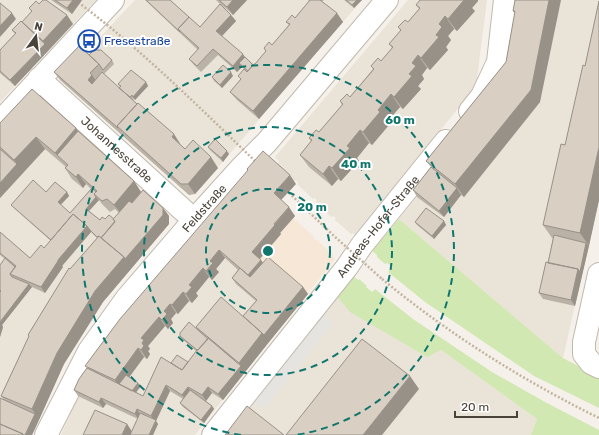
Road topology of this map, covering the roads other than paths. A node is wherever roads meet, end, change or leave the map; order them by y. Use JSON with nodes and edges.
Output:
{"nodes":[{"id":1,"x":113,"y":0,"type":"edge"},
{"id":2,"x":387,"y":0,"type":"edge"},
{"id":3,"x":505,"y":0,"type":"edge"},
{"id":4,"x":39,"y":79,"type":"junction"},
{"id":5,"x":0,"y":122,"type":"edge"},
{"id":6,"x":194,"y":220,"type":"junction"},
{"id":7,"x":599,"y":274,"type":"edge"},
{"id":8,"x":599,"y":367,"type":"edge"},
{"id":9,"x":46,"y":435,"type":"edge"},
{"id":10,"x":213,"y":435,"type":"edge"}],
"edges":[{"from":1,"to":4,"type":"street"},
{"from":2,"to":6,"type":"street","name":"Feldstraße"},
{"from":3,"to":10,"type":"street","name":"Andreas-Hofer-Straße"},
{"from":4,"to":5,"type":"street"},
{"from":4,"to":6,"type":"street","name":"Johannesstraße"},
{"from":6,"to":9,"type":"street","name":"Feldstraße"},
{"from":7,"to":8,"type":"street"}]}
